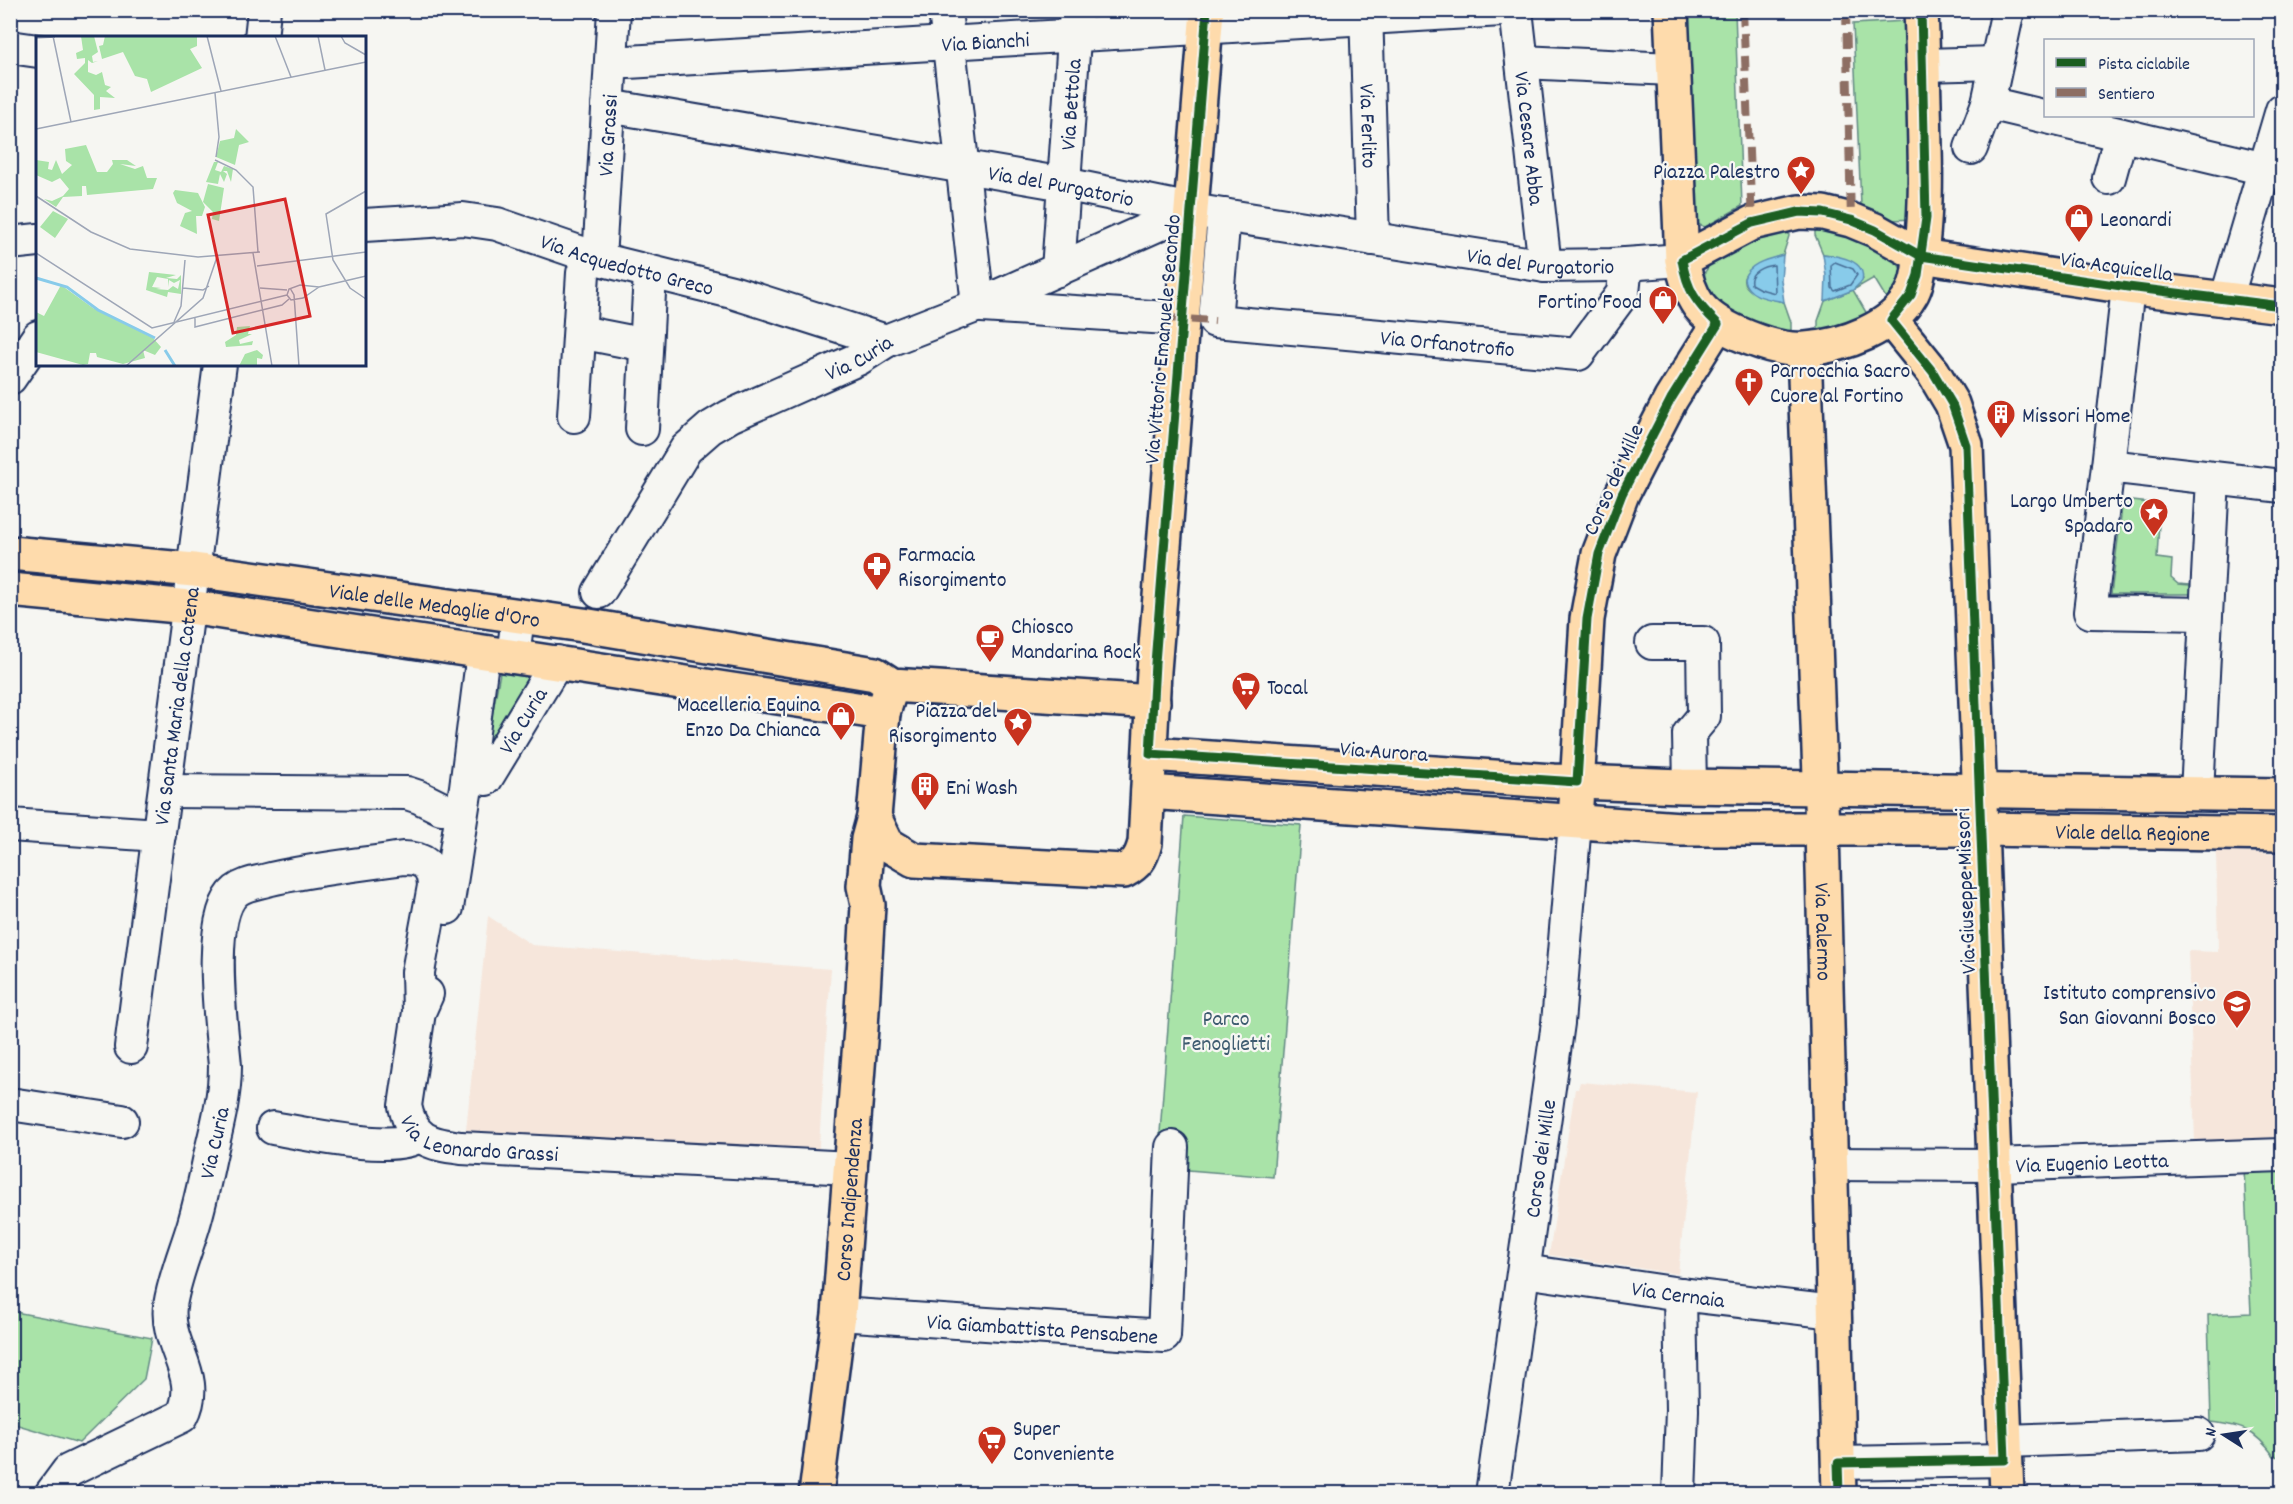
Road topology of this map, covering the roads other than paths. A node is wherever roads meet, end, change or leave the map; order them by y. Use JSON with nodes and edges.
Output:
{"nodes":[{"id":1,"x":614,"y":10,"type":"edge"},
{"id":2,"x":945,"y":10,"type":"edge"},
{"id":3,"x":1502,"y":10,"type":"edge"},
{"id":4,"x":1516,"y":10,"type":"edge"},
{"id":5,"x":1671,"y":10,"type":"edge"},
{"id":6,"x":1922,"y":10,"type":"edge"},
{"id":7,"x":2008,"y":10,"type":"edge"},
{"id":8,"x":1366,"y":14,"type":"edge"},
{"id":9,"x":1207,"y":19,"type":"edge"},
{"id":10,"x":1075,"y":23,"type":"edge"},
{"id":11,"x":948,"y":42,"type":"junction"},
{"id":12,"x":10,"y":47,"type":"edge"},
{"id":13,"x":36,"y":51,"type":"edge"},
{"id":14,"x":1522,"y":62,"type":"junction"},
{"id":15,"x":610,"y":63,"type":"junction"},
{"id":16,"x":1996,"y":63,"type":"junction"},
{"id":17,"x":1933,"y":65,"type":"junction"},
{"id":18,"x":1663,"y":69,"type":"junction"},
{"id":19,"x":1988,"y":103,"type":"junction"},
{"id":20,"x":608,"y":106,"type":"junction"},
{"id":21,"x":2283,"y":110,"type":"edge"},
{"id":22,"x":2044,"y":116,"type":"edge"},
{"id":23,"x":2046,"y":117,"type":"edge"},
{"id":24,"x":2121,"y":135,"type":"junction"},
{"id":25,"x":1971,"y":148,"type":"dead end"},
{"id":26,"x":961,"y":168,"type":"junction"},
{"id":27,"x":2274,"y":171,"type":"edge"},
{"id":28,"x":2109,"y":178,"type":"dead end"},
{"id":29,"x":1064,"y":184,"type":"junction"},
{"id":30,"x":1191,"y":210,"type":"junction"},
{"id":31,"x":1224,"y":215,"type":"junction"},
{"id":32,"x":366,"y":225,"type":"edge"},
{"id":33,"x":1373,"y":239,"type":"junction"},
{"id":34,"x":36,"y":240,"type":"edge"},
{"id":35,"x":10,"y":243,"type":"edge"},
{"id":36,"x":1934,"y":258,"type":"junction"},
{"id":37,"x":1670,"y":261,"type":"junction"},
{"id":38,"x":1626,"y":264,"type":"junction"},
{"id":39,"x":591,"y":266,"type":"junction"},
{"id":40,"x":1545,"y":266,"type":"junction"},
{"id":41,"x":1058,"y":270,"type":"junction"},
{"id":42,"x":650,"y":273,"type":"junction"},
{"id":43,"x":2128,"y":287,"type":"junction"},
{"id":44,"x":2226,"y":300,"type":"junction"},
{"id":45,"x":978,"y":305,"type":"junction"},
{"id":46,"x":2283,"y":306,"type":"edge"},
{"id":47,"x":1168,"y":318,"type":"dead end"},
{"id":48,"x":1898,"y":328,"type":"junction"},
{"id":49,"x":580,"y":332,"type":"junction"},
{"id":50,"x":1711,"y":335,"type":"junction"},
{"id":51,"x":36,"y":340,"type":"edge"},
{"id":52,"x":886,"y":341,"type":"junction"},
{"id":53,"x":646,"y":345,"type":"junction"},
{"id":54,"x":1805,"y":360,"type":"junction"},
{"id":55,"x":220,"y":366,"type":"edge"},
{"id":56,"x":10,"y":378,"type":"edge"},
{"id":57,"x":574,"y":416,"type":"dead end"},
{"id":58,"x":642,"y":429,"type":"dead end"},
{"id":59,"x":2109,"y":459,"type":"junction"},
{"id":60,"x":2228,"y":480,"type":"junction"},
{"id":61,"x":2283,"y":486,"type":"edge"},
{"id":62,"x":10,"y":552,"type":"edge"},
{"id":63,"x":194,"y":570,"type":"junction"},
{"id":64,"x":10,"y":590,"type":"edge"},
{"id":65,"x":599,"y":592,"type":"dead end"},
{"id":66,"x":189,"y":607,"type":"junction"},
{"id":67,"x":518,"y":616,"type":"junction"},
{"id":68,"x":2205,"y":620,"type":"junction"},
{"id":69,"x":1652,"y":643,"type":"dead end"},
{"id":70,"x":498,"y":655,"type":"junction"},
{"id":71,"x":557,"y":662,"type":"junction"},
{"id":72,"x":1153,"y":687,"type":"junction"},
{"id":73,"x":875,"y":702,"type":"junction"},
{"id":74,"x":1150,"y":754,"type":"junction"},
{"id":75,"x":1327,"y":765,"type":"junction"},
{"id":76,"x":1443,"y":773,"type":"junction"},
{"id":77,"x":486,"y":779,"type":"dead end"},
{"id":78,"x":1577,"y":782,"type":"junction"},
{"id":79,"x":1686,"y":786,"type":"junction"},
{"id":80,"x":1820,"y":790,"type":"junction"},
{"id":81,"x":165,"y":791,"type":"junction"},
{"id":82,"x":1980,"y":791,"type":"junction"},
{"id":83,"x":1148,"y":792,"type":"junction"},
{"id":84,"x":2197,"y":792,"type":"junction"},
{"id":85,"x":2283,"y":795,"type":"edge"},
{"id":86,"x":1323,"y":805,"type":"junction"},
{"id":87,"x":441,"y":808,"type":"dead end"},
{"id":88,"x":1441,"y":813,"type":"junction"},
{"id":89,"x":874,"y":817,"type":"junction"},
{"id":90,"x":1575,"y":823,"type":"junction"},
{"id":91,"x":10,"y":825,"type":"edge"},
{"id":92,"x":1681,"y":829,"type":"junction"},
{"id":93,"x":1982,"y":829,"type":"junction"},
{"id":94,"x":1822,"y":830,"type":"junction"},
{"id":95,"x":2283,"y":834,"type":"edge"},
{"id":96,"x":159,"y":835,"type":"junction"},
{"id":97,"x":914,"y":860,"type":"junction"},
{"id":98,"x":868,"y":905,"type":"junction"},
{"id":99,"x":419,"y":1012,"type":"junction"},
{"id":100,"x":131,"y":1047,"type":"dead end"},
{"id":101,"x":10,"y":1104,"type":"edge"},
{"id":102,"x":122,"y":1121,"type":"dead end"},
{"id":103,"x":273,"y":1128,"type":"dead end"},
{"id":104,"x":418,"y":1136,"type":"junction"},
{"id":105,"x":1172,"y":1147,"type":"dead end"},
{"id":106,"x":2283,"y":1155,"type":"edge"},
{"id":107,"x":1830,"y":1164,"type":"junction"},
{"id":108,"x":1994,"y":1165,"type":"junction"},
{"id":109,"x":851,"y":1168,"type":"junction"},
{"id":110,"x":1524,"y":1271,"type":"junction"},
{"id":111,"x":1680,"y":1294,"type":"junction"},
{"id":112,"x":1834,"y":1312,"type":"junction"},
{"id":113,"x":839,"y":1314,"type":"junction"},
{"id":114,"x":2198,"y":1434,"type":"dead end"},
{"id":115,"x":2005,"y":1451,"type":"junction"},
{"id":116,"x":1838,"y":1478,"type":"edge"},
{"id":117,"x":51,"y":1494,"type":"edge"},
{"id":118,"x":816,"y":1494,"type":"edge"},
{"id":119,"x":1492,"y":1494,"type":"edge"},
{"id":120,"x":1679,"y":1494,"type":"edge"},
{"id":121,"x":2007,"y":1494,"type":"edge"}],
"edges":[{"from":1,"to":15,"type":"street","name":"Via Grassi"},
{"from":2,"to":11,"type":"street"},
{"from":3,"to":8,"type":"street","name":"Via Bianchi"},
{"from":4,"to":14,"type":"street","name":"Via Cesare Abba"},
{"from":5,"to":18,"type":"main road"},
{"from":6,"to":17,"type":"main road"},
{"from":7,"to":16,"type":"street"},
{"from":8,"to":9,"type":"street","name":"Via Bianchi"},
{"from":8,"to":33,"type":"street","name":"Via Ferlito"},
{"from":9,"to":10,"type":"street","name":"Via Bianchi"},
{"from":9,"to":30,"type":"main road","name":"Via Vittorio Emanuele Secondo"},
{"from":10,"to":11,"type":"street","name":"Via Bianchi"},
{"from":10,"to":29,"type":"street","name":"Via Bettola"},
{"from":11,"to":15,"type":"street","name":"Via Bianchi"},
{"from":11,"to":26,"type":"street"},
{"from":12,"to":13,"type":"street"},
{"from":14,"to":18,"type":"street"},
{"from":14,"to":40,"type":"street","name":"Via Cesare Abba"},
{"from":15,"to":20,"type":"street","name":"Via Grassi"},
{"from":16,"to":17,"type":"street"},
{"from":16,"to":19,"type":"street"},
{"from":17,"to":36,"type":"main road"},
{"from":18,"to":37,"type":"main road"},
{"from":19,"to":22,"type":"street"},
{"from":19,"to":25,"type":"street"},
{"from":20,"to":26,"type":"street","name":"Via del Purgatorio"},
{"from":20,"to":39,"type":"street","name":"Via Grassi"},
{"from":21,"to":27,"type":"street"},
{"from":23,"to":24,"type":"street"},
{"from":24,"to":27,"type":"street"},
{"from":24,"to":28,"type":"street"},
{"from":26,"to":29,"type":"street","name":"Via del Purgatorio"},
{"from":26,"to":45,"type":"street"},
{"from":27,"to":44,"type":"street"},
{"from":29,"to":30,"type":"street","name":"Via del Purgatorio"},
{"from":29,"to":41,"type":"street","name":"Via Bettola"},
{"from":30,"to":31,"type":"street","name":"Via del Purgatorio"},
{"from":30,"to":41,"type":"street","name":"Via Curia"},
{"from":30,"to":72,"type":"main road","name":"Via Vittorio Emanuele Secondo"},
{"from":31,"to":33,"type":"street","name":"Via del Purgatorio"},
{"from":31,"to":38,"type":"street","name":"Via Orfanotrofio"},
{"from":32,"to":39,"type":"street","name":"Via Acquedotto Greco"},
{"from":33,"to":40,"type":"street","name":"Via del Purgatorio"},
{"from":34,"to":35,"type":"street"},
{"from":36,"to":37,"type":"main road"},
{"from":36,"to":43,"type":"main road","name":"Via Acquicella"},
{"from":36,"to":48,"type":"main road"},
{"from":37,"to":38,"type":"street","name":"Via del Purgatorio"},
{"from":37,"to":50,"type":"main road"},
{"from":38,"to":40,"type":"street","name":"Via del Purgatorio"},
{"from":39,"to":42,"type":"street","name":"Via Acquedotto Greco"},
{"from":39,"to":49,"type":"street","name":"Via Grassi"},
{"from":41,"to":45,"type":"street","name":"Via Curia"},
{"from":42,"to":52,"type":"street","name":"Via Acquedotto Greco"},
{"from":42,"to":53,"type":"street"},
{"from":43,"to":44,"type":"main road","name":"Via Acquicella"},
{"from":43,"to":59,"type":"street"},
{"from":44,"to":46,"type":"main road","name":"Via Acquicella"},
{"from":45,"to":47,"type":"street"},
{"from":45,"to":52,"type":"street","name":"Via Curia"},
{"from":48,"to":54,"type":"main road"},
{"from":48,"to":82,"type":"main road","name":"Via Giuseppe Missori"},
{"from":49,"to":53,"type":"street"},
{"from":49,"to":57,"type":"street","name":"Via Grassi"},
{"from":50,"to":54,"type":"main road"},
{"from":50,"to":78,"type":"main road","name":"Corso dei Mille"},
{"from":51,"to":56,"type":"street"},
{"from":52,"to":65,"type":"street","name":"Via Curia"},
{"from":53,"to":58,"type":"street"},
{"from":54,"to":80,"type":"main road","name":"Via Palermo"},
{"from":55,"to":63,"type":"street","name":"Via Santa Maria della Catena"},
{"from":59,"to":60,"type":"street"},
{"from":59,"to":68,"type":"street"},
{"from":60,"to":61,"type":"street"},
{"from":60,"to":68,"type":"street"},
{"from":62,"to":63,"type":"main road","name":"Viale delle Medaglie d'Oro"},
{"from":63,"to":66,"type":"street","name":"Via Santa Maria della Catena"},
{"from":63,"to":67,"type":"main road","name":"Viale delle Medaglie d'Oro"},
{"from":64,"to":66,"type":"main road","name":"Viale delle Medaglie d'Oro"},
{"from":66,"to":70,"type":"main road","name":"Viale delle Medaglie d'Oro"},
{"from":66,"to":81,"type":"street","name":"Via Santa Maria della Catena"},
{"from":67,"to":70,"type":"street","name":"Via Leonardo Grassi"},
{"from":67,"to":73,"type":"main road","name":"Viale delle Medaglie d'Oro"},
{"from":68,"to":84,"type":"street"},
{"from":69,"to":79,"type":"street"},
{"from":70,"to":71,"type":"main road","name":"Viale delle Medaglie d'Oro"},
{"from":70,"to":99,"type":"street","name":"Via Leonardo Grassi"},
{"from":71,"to":73,"type":"main road","name":"Viale delle Medaglie d'Oro"},
{"from":71,"to":77,"type":"street","name":"Via Curia"},
{"from":72,"to":73,"type":"main road","name":"Viale delle Medaglie d'Oro"},
{"from":72,"to":74,"type":"main road","name":"Via Vittorio Emanuele Secondo"},
{"from":73,"to":89,"type":"main road","name":"Corso Indipendenza"},
{"from":74,"to":75,"type":"main road","name":"Via Aurora"},
{"from":74,"to":83,"type":"main road","name":"Via Vittorio Emanuele Secondo"},
{"from":75,"to":76,"type":"main road","name":"Via Aurora"},
{"from":75,"to":86,"type":"main road"},
{"from":76,"to":78,"type":"main road","name":"Via Aurora"},
{"from":76,"to":88,"type":"main road"},
{"from":78,"to":79,"type":"main road","name":"Via Aurora"},
{"from":78,"to":90,"type":"main road","name":"Corso dei Mille"},
{"from":79,"to":80,"type":"main road","name":"Via Aurora"},
{"from":79,"to":92,"type":"street"},
{"from":80,"to":82,"type":"main road","name":"Via Aurora"},
{"from":80,"to":94,"type":"main road","name":"Via Palermo"},
{"from":81,"to":87,"type":"street"},
{"from":81,"to":96,"type":"street","name":"Via Santa Maria della Catena"},
{"from":82,"to":84,"type":"main road","name":"Via Aurora"},
{"from":82,"to":93,"type":"main road","name":"Via Giuseppe Missori"},
{"from":83,"to":86,"type":"main road"},
{"from":83,"to":97,"type":"main road","name":"Via Vittorio Emanuele Secondo"},
{"from":84,"to":85,"type":"main road","name":"Via Aurora"},
{"from":86,"to":88,"type":"main road"},
{"from":88,"to":90,"type":"main road"},
{"from":89,"to":97,"type":"main road"},
{"from":89,"to":98,"type":"main road","name":"Corso Indipendenza"},
{"from":90,"to":92,"type":"main road"},
{"from":90,"to":110,"type":"street","name":"Corso dei Mille"},
{"from":91,"to":96,"type":"street"},
{"from":92,"to":94,"type":"main road"},
{"from":93,"to":94,"type":"main road","name":"Viale della Regione"},
{"from":93,"to":95,"type":"main road","name":"Viale della Regione"},
{"from":93,"to":108,"type":"main road","name":"Via Giuseppe Missori"},
{"from":94,"to":107,"type":"main road","name":"Via Palermo"},
{"from":96,"to":100,"type":"street","name":"Via Santa Maria della Catena"},
{"from":97,"to":98,"type":"main road"},
{"from":98,"to":109,"type":"main road","name":"Corso Indipendenza"},
{"from":99,"to":104,"type":"street","name":"Via Leonardo Grassi"},
{"from":99,"to":117,"type":"street","name":"Via Curia"},
{"from":101,"to":102,"type":"street"},
{"from":103,"to":104,"type":"street"},
{"from":104,"to":109,"type":"street","name":"Via Leonardo Grassi"},
{"from":105,"to":113,"type":"street","name":"Via Giambattista Pensabene"},
{"from":106,"to":108,"type":"street","name":"Via Eugenio Leotta"},
{"from":107,"to":108,"type":"street","name":"Via Eugenio Leotta"},
{"from":107,"to":112,"type":"main road","name":"Via Palermo"},
{"from":108,"to":115,"type":"main road","name":"Via Giuseppe Missori"},
{"from":109,"to":113,"type":"main road","name":"Corso Indipendenza"},
{"from":110,"to":111,"type":"street","name":"Via Cernaia"},
{"from":110,"to":119,"type":"street","name":"Corso dei Mille"},
{"from":111,"to":112,"type":"street","name":"Via Cernaia"},
{"from":111,"to":120,"type":"street"},
{"from":112,"to":116,"type":"main road","name":"Via Palermo"},
{"from":113,"to":118,"type":"main road","name":"Corso Indipendenza"},
{"from":114,"to":115,"type":"street"},
{"from":115,"to":116,"type":"street"},
{"from":115,"to":121,"type":"main road","name":"Via Giuseppe Missori"}]}
